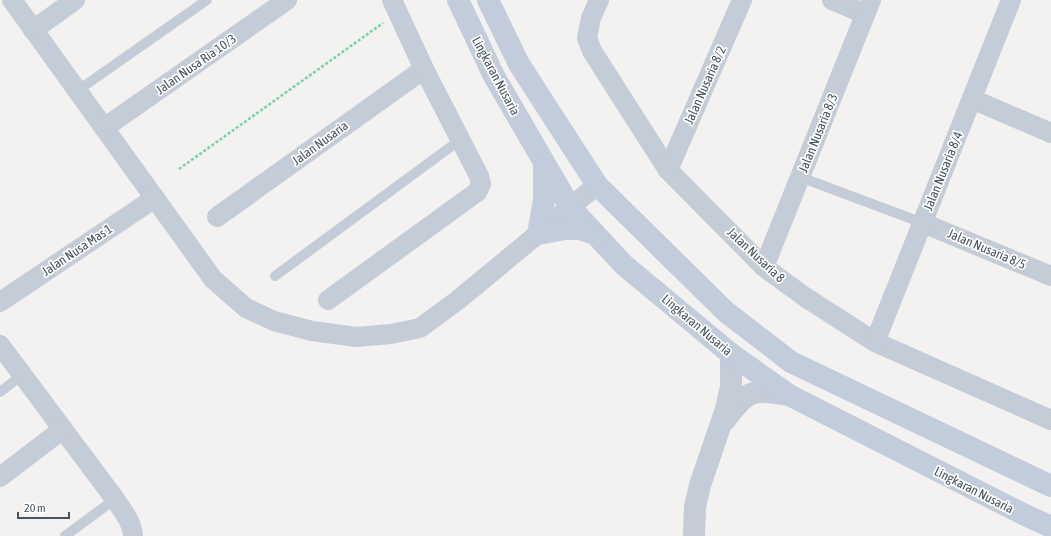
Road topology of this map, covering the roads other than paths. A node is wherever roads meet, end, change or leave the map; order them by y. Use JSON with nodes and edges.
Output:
{"nodes":[{"id":1,"x":12,"y":0,"type":"edge"},
{"id":2,"x":75,"y":0,"type":"edge"},
{"id":3,"x":207,"y":0,"type":"edge"},
{"id":4,"x":287,"y":0,"type":"edge"},
{"id":5,"x":458,"y":0,"type":"edge"},
{"id":6,"x":488,"y":0,"type":"edge"},
{"id":7,"x":598,"y":0,"type":"edge"},
{"id":8,"x":742,"y":0,"type":"edge"},
{"id":9,"x":832,"y":0,"type":"edge"},
{"id":10,"x":1011,"y":0,"type":"edge"},
{"id":11,"x":395,"y":6,"type":"edge"},
{"id":12,"x":868,"y":7,"type":"edge"},
{"id":13,"x":33,"y":30,"type":"junction"},
{"id":14,"x":424,"y":69,"type":"junction"},
{"id":15,"x":77,"y":91,"type":"junction"},
{"id":16,"x":972,"y":99,"type":"junction"},
{"id":17,"x":104,"y":128,"type":"junction"},
{"id":18,"x":1051,"y":133,"type":"edge"},
{"id":19,"x":460,"y":140,"type":"junction"},
{"id":20,"x":544,"y":161,"type":"junction"},
{"id":21,"x":668,"y":170,"type":"junction"},
{"id":22,"x":800,"y":177,"type":"junction"},
{"id":23,"x":597,"y":185,"type":"junction"},
{"id":24,"x":155,"y":198,"type":"junction"},
{"id":25,"x":570,"y":207,"type":"junction"},
{"id":26,"x":217,"y":218,"type":"dead end"},
{"id":27,"x":923,"y":222,"type":"junction"},
{"id":28,"x":538,"y":234,"type":"junction"},
{"id":29,"x":595,"y":234,"type":"junction"},
{"id":30,"x":764,"y":266,"type":"junction"},
{"id":31,"x":275,"y":276,"type":"dead end"},
{"id":32,"x":1051,"y":276,"type":"edge"},
{"id":33,"x":328,"y":300,"type":"dead end"},
{"id":34,"x":0,"y":302,"type":"edge"},
{"id":35,"x":875,"y":342,"type":"junction"},
{"id":36,"x":0,"y":345,"type":"edge"},
{"id":37,"x":731,"y":354,"type":"junction"},
{"id":38,"x":22,"y":375,"type":"junction"},
{"id":39,"x":0,"y":392,"type":"edge"},
{"id":40,"x":789,"y":395,"type":"junction"},
{"id":41,"x":1051,"y":420,"type":"edge"},
{"id":42,"x":722,"y":424,"type":"junction"},
{"id":43,"x":63,"y":428,"type":"junction"},
{"id":44,"x":0,"y":477,"type":"edge"},
{"id":45,"x":1051,"y":486,"type":"edge"},
{"id":46,"x":115,"y":499,"type":"junction"},
{"id":47,"x":1051,"y":527,"type":"edge"},
{"id":48,"x":65,"y":536,"type":"edge"},
{"id":49,"x":133,"y":536,"type":"edge"},
{"id":50,"x":694,"y":536,"type":"edge"}],
"edges":[{"from":1,"to":13,"type":"street"},
{"from":2,"to":13,"type":"street"},
{"from":3,"to":15,"type":"lane"},
{"from":4,"to":17,"type":"street","name":"Jalan Nusa Ria 10/3"},
{"from":5,"to":20,"type":"main road","name":"Lingkaran Nusaria"},
{"from":6,"to":23,"type":"main road","name":"Lingkaran Nusaria"},
{"from":7,"to":21,"type":"street","name":"Jalan Nusaria 8"},
{"from":8,"to":21,"type":"street","name":"Jalan Nusaria 8/2"},
{"from":9,"to":12,"type":"street"},
{"from":10,"to":16,"type":"street","name":"Jalan Nusaria 8/4"},
{"from":11,"to":14,"type":"street"},
{"from":12,"to":22,"type":"street","name":"Jalan Nusaria 8/3"},
{"from":13,"to":15,"type":"street"},
{"from":14,"to":19,"type":"street"},
{"from":14,"to":26,"type":"street","name":"Jalan Nusaria"},
{"from":15,"to":17,"type":"street"},
{"from":16,"to":18,"type":"street"},
{"from":16,"to":27,"type":"street","name":"Jalan Nusaria 8/4"},
{"from":17,"to":24,"type":"street"},
{"from":19,"to":31,"type":"lane"},
{"from":19,"to":33,"type":"street"},
{"from":20,"to":25,"type":"main road","name":"Lingkaran Nusaria"},
{"from":20,"to":28,"type":"main road"},
{"from":21,"to":30,"type":"street","name":"Jalan Nusaria 8"},
{"from":22,"to":27,"type":"lane"},
{"from":22,"to":30,"type":"street","name":"Jalan Nusaria 8/3"},
{"from":23,"to":25,"type":"street"},
{"from":23,"to":45,"type":"main road","name":"Lingkaran Nusaria"},
{"from":24,"to":28,"type":"street"},
{"from":24,"to":34,"type":"street","name":"Jalan Nusa Mas 1"},
{"from":25,"to":28,"type":"street"},
{"from":25,"to":29,"type":"main road","name":"Lingkaran Nusaria"},
{"from":27,"to":32,"type":"street","name":"Jalan Nusaria 8/5"},
{"from":27,"to":35,"type":"street","name":"Jalan Nusaria 8/4"},
{"from":28,"to":29,"type":"main road"},
{"from":29,"to":37,"type":"main road","name":"Lingkaran Nusaria"},
{"from":30,"to":35,"type":"street","name":"Jalan Nusaria 8"},
{"from":35,"to":41,"type":"street","name":"Jalan Nusaria 8"},
{"from":36,"to":38,"type":"street"},
{"from":37,"to":40,"type":"main road","name":"Lingkaran Nusaria"},
{"from":37,"to":42,"type":"street"},
{"from":38,"to":39,"type":"lane"},
{"from":38,"to":43,"type":"street"},
{"from":40,"to":42,"type":"street"},
{"from":40,"to":47,"type":"main road","name":"Lingkaran Nusaria"},
{"from":42,"to":50,"type":"street"},
{"from":43,"to":44,"type":"street"},
{"from":43,"to":46,"type":"street"},
{"from":46,"to":48,"type":"lane"},
{"from":46,"to":49,"type":"street"}]}
